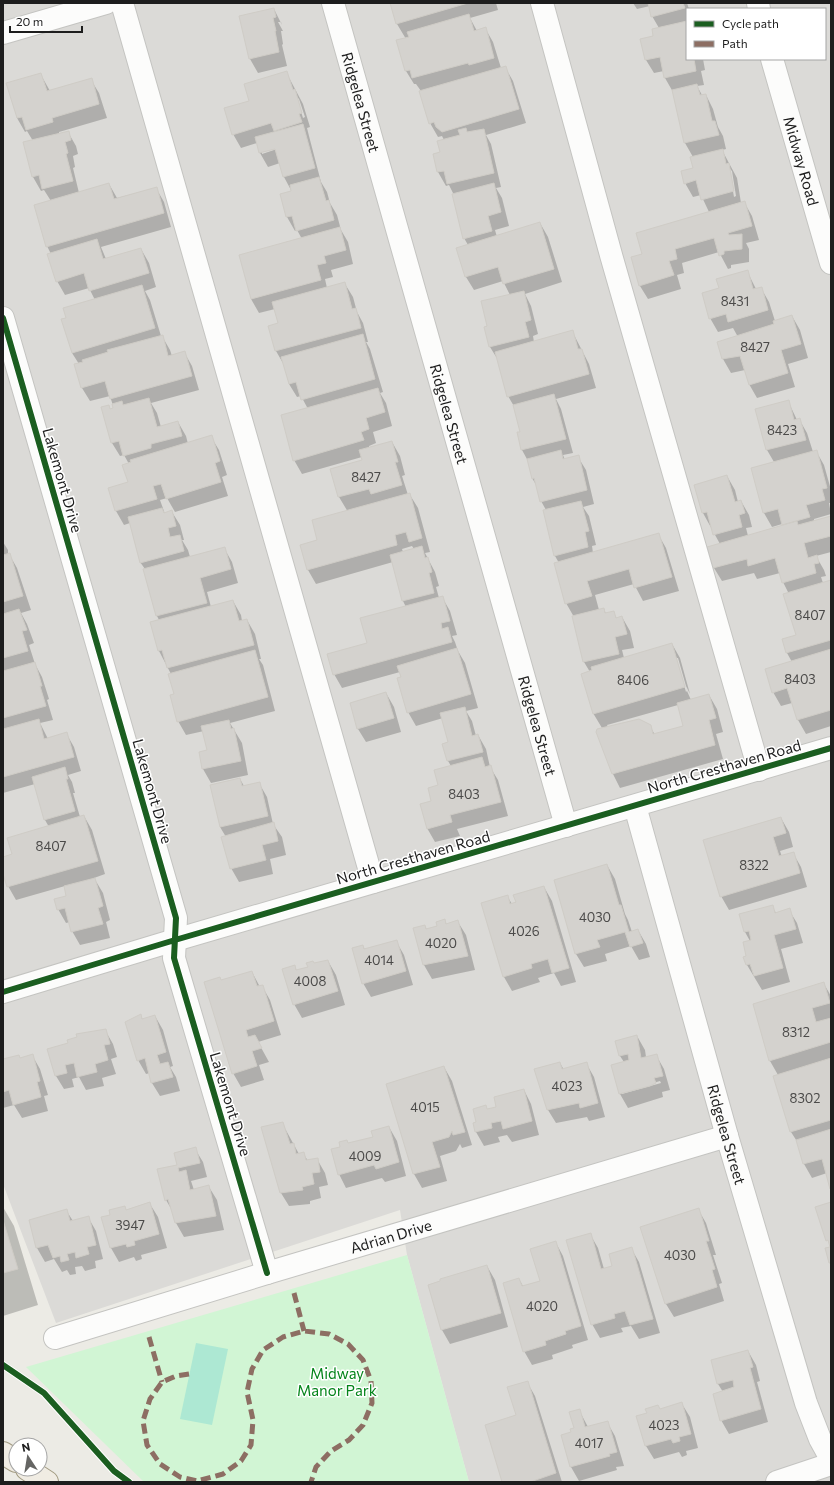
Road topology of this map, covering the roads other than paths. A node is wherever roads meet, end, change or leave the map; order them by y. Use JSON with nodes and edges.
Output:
{"nodes":[{"id":1,"x":106,"y":3,"type":"edge"},
{"id":2,"x":122,"y":3,"type":"edge"},
{"id":3,"x":333,"y":3,"type":"edge"},
{"id":4,"x":542,"y":3,"type":"edge"},
{"id":5,"x":3,"y":33,"type":"edge"},
{"id":6,"x":772,"y":60,"type":"edge"},
{"id":7,"x":831,"y":263,"type":"edge"},
{"id":8,"x":3,"y":318,"type":"edge"},
{"id":9,"x":831,"y":748,"type":"edge"},
{"id":10,"x":759,"y":770,"type":"junction"},
{"id":11,"x":635,"y":806,"type":"junction"},
{"id":12,"x":566,"y":826,"type":"junction"},
{"id":13,"x":373,"y":882,"type":"junction"},
{"id":14,"x":175,"y":940,"type":"junction"},
{"id":15,"x":3,"y":992,"type":"edge"},
{"id":16,"x":727,"y":1136,"type":"junction"},
{"id":17,"x":268,"y":1273,"type":"junction"},
{"id":18,"x":55,"y":1338,"type":"dead end"},
{"id":19,"x":831,"y":1459,"type":"edge"},
{"id":20,"x":831,"y":1464,"type":"edge"},
{"id":21,"x":777,"y":1482,"type":"edge"}],
"edges":[{"from":1,"to":5,"type":"street"},
{"from":2,"to":13,"type":"street"},
{"from":3,"to":12,"type":"street","name":"Ridgelea Street"},
{"from":4,"to":10,"type":"street"},
{"from":6,"to":7,"type":"street","name":"Midway Road"},
{"from":8,"to":14,"type":"street","name":"Lakemont Drive"},
{"from":9,"to":10,"type":"street","name":"North Cresthaven Road"},
{"from":10,"to":11,"type":"street","name":"North Cresthaven Road"},
{"from":11,"to":12,"type":"street","name":"North Cresthaven Road"},
{"from":11,"to":16,"type":"street","name":"Ridgelea Street"},
{"from":12,"to":13,"type":"street","name":"North Cresthaven Road"},
{"from":13,"to":14,"type":"street","name":"North Cresthaven Road"},
{"from":14,"to":15,"type":"street","name":"North Cresthaven Road"},
{"from":14,"to":17,"type":"street","name":"Lakemont Drive"},
{"from":16,"to":17,"type":"street","name":"Adrian Drive"},
{"from":16,"to":19,"type":"street","name":"Ridgelea Street"},
{"from":17,"to":18,"type":"street","name":"Adrian Drive"},
{"from":20,"to":21,"type":"street"}]}
